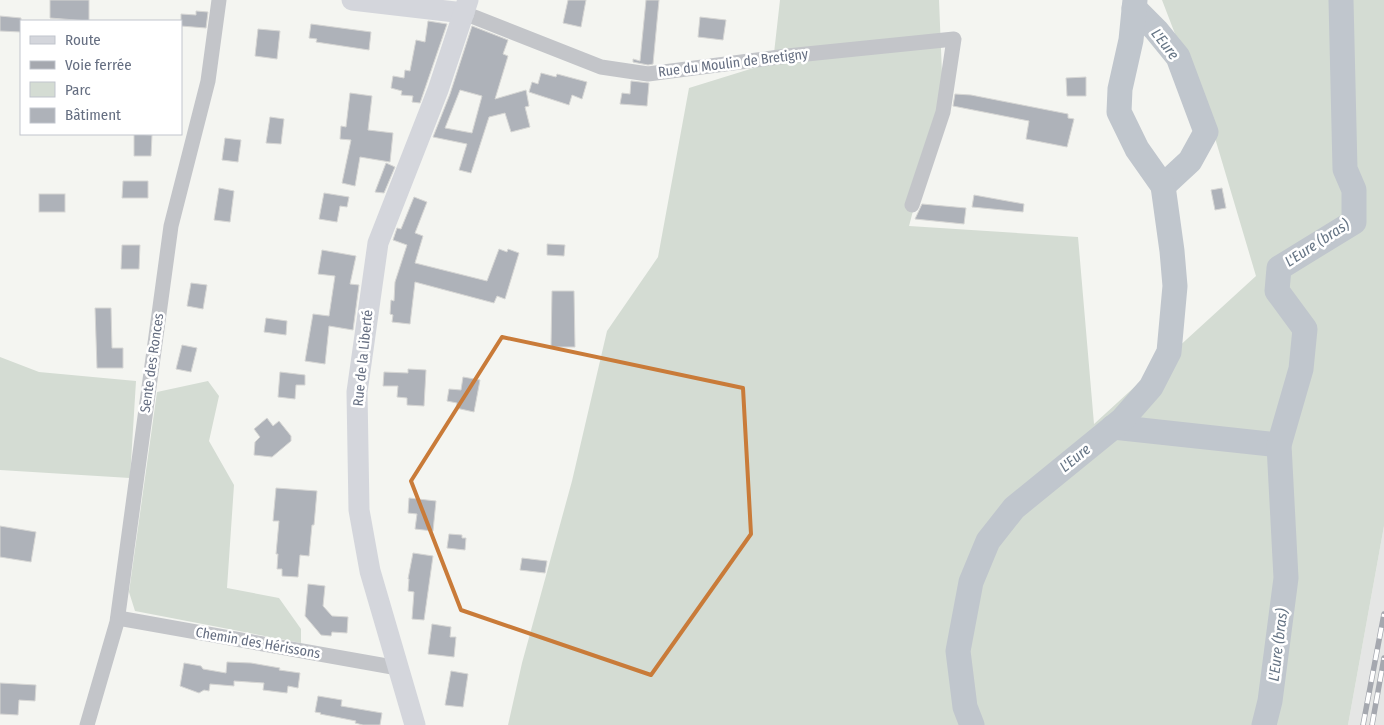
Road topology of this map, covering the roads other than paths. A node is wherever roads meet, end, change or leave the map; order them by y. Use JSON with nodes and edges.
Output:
{"nodes":[{"id":1,"x":219,"y":0,"type":"edge"},
{"id":2,"x":352,"y":0,"type":"edge"},
{"id":3,"x":466,"y":7,"type":"edge"},
{"id":4,"x":912,"y":205,"type":"dead end"},
{"id":5,"x":118,"y":618,"type":"junction"},
{"id":6,"x":398,"y":668,"type":"junction"},
{"id":7,"x":87,"y":725,"type":"edge"},
{"id":8,"x":415,"y":725,"type":"edge"}],
"edges":[{"from":1,"to":5,"type":"street","name":"Sente des Ronces"},
{"from":2,"to":3,"type":"street","name":"Rue du Moulin de Bretigny"},
{"from":3,"to":4,"type":"street","name":"Rue du Moulin de Bretigny"},
{"from":3,"to":6,"type":"street","name":"Rue de la Liberté"},
{"from":5,"to":6,"type":"street","name":"Chemin des Hérissons"},
{"from":5,"to":7,"type":"street","name":"Sente des Ronces"},
{"from":6,"to":8,"type":"street","name":"Rue de la Liberté"}]}
